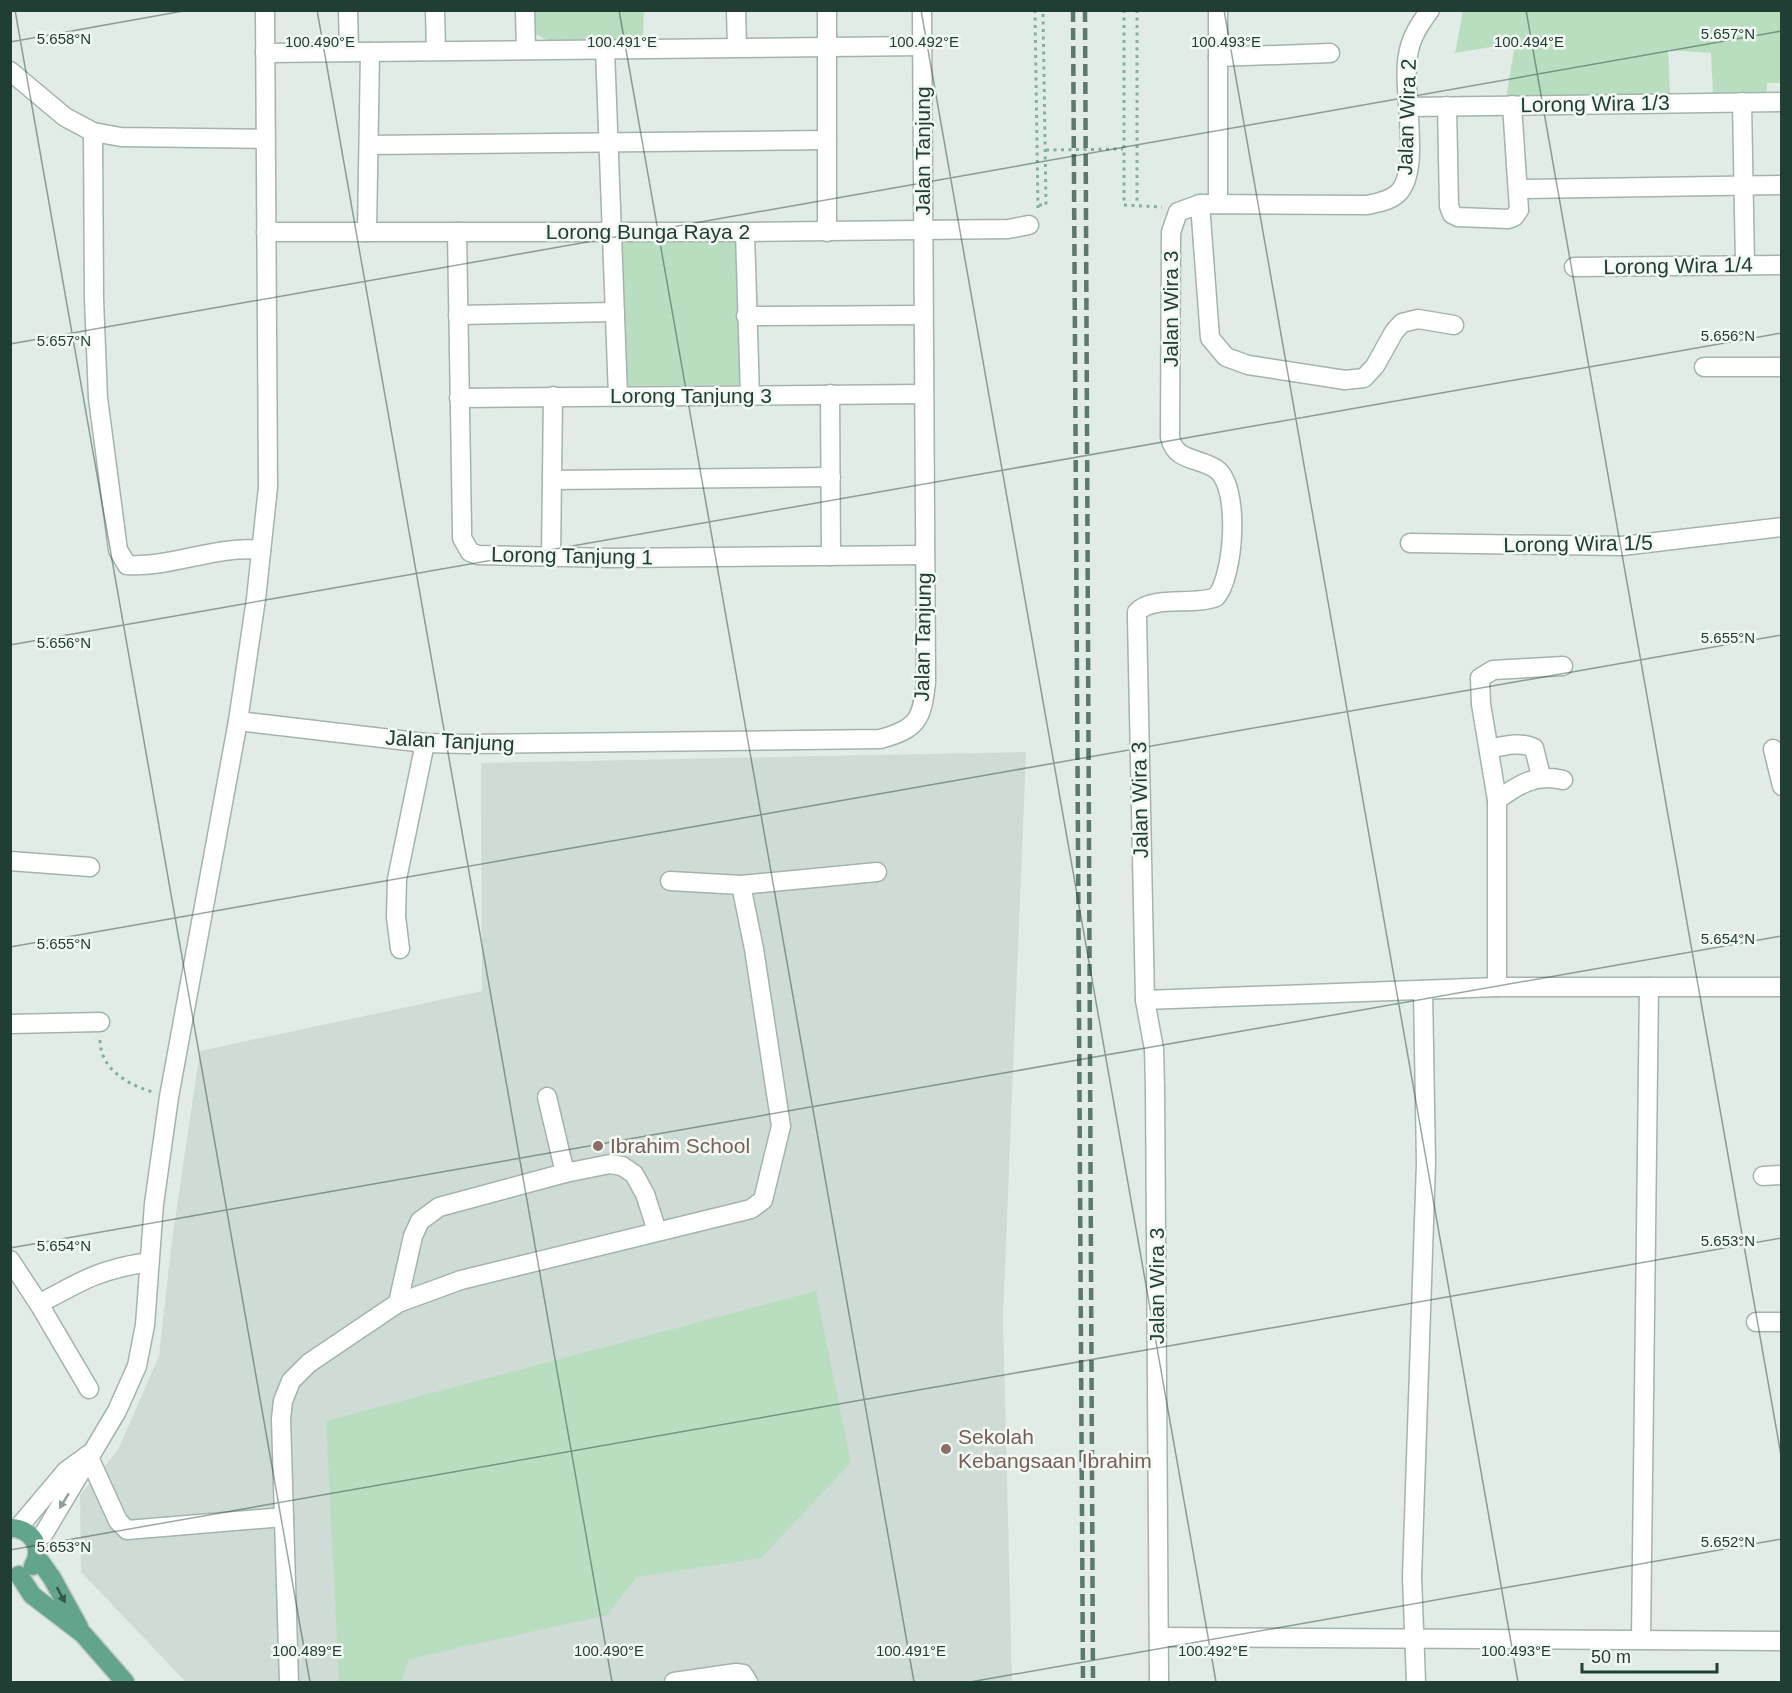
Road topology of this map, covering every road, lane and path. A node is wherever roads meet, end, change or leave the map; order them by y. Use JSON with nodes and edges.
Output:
{"nodes":[{"id":1,"x":265,"y":10,"type":"edge"},
{"id":2,"x":348,"y":10,"type":"edge"},
{"id":3,"x":435,"y":10,"type":"edge"},
{"id":4,"x":525,"y":10,"type":"edge"},
{"id":5,"x":736,"y":10,"type":"edge"},
{"id":6,"x":826,"y":10,"type":"edge"},
{"id":7,"x":922,"y":10,"type":"edge"},
{"id":8,"x":1035,"y":10,"type":"edge"},
{"id":9,"x":1043,"y":10,"type":"edge"},
{"id":10,"x":1124,"y":10,"type":"edge"},
{"id":11,"x":1137,"y":10,"type":"edge"},
{"id":12,"x":1218,"y":10,"type":"edge"},
{"id":13,"x":1430,"y":10,"type":"edge"},
{"id":14,"x":922,"y":46,"type":"junction"},
{"id":15,"x":737,"y":47,"type":"junction"},
{"id":16,"x":826,"y":48,"type":"junction"},
{"id":17,"x":605,"y":49,"type":"junction"},
{"id":18,"x":436,"y":50,"type":"junction"},
{"id":19,"x":526,"y":50,"type":"junction"},
{"id":20,"x":349,"y":52,"type":"junction"},
{"id":21,"x":370,"y":52,"type":"junction"},
{"id":22,"x":265,"y":53,"type":"junction"},
{"id":23,"x":1330,"y":53,"type":"dead end"},
{"id":24,"x":1218,"y":57,"type":"junction"},
{"id":25,"x":10,"y":71,"type":"edge"},
{"id":26,"x":1742,"y":102,"type":"junction"},
{"id":27,"x":1782,"y":102,"type":"edge"},
{"id":28,"x":1512,"y":105,"type":"junction"},
{"id":29,"x":1447,"y":106,"type":"junction"},
{"id":30,"x":1409,"y":107,"type":"junction"},
{"id":31,"x":93,"y":132,"type":"junction"},
{"id":32,"x":266,"y":139,"type":"junction"},
{"id":33,"x":827,"y":140,"type":"junction"},
{"id":34,"x":609,"y":142,"type":"junction"},
{"id":35,"x":370,"y":145,"type":"junction"},
{"id":36,"x":1123,"y":149,"type":"junction"},
{"id":37,"x":1046,"y":150,"type":"junction"},
{"id":38,"x":1743,"y":185,"type":"junction"},
{"id":39,"x":1782,"y":185,"type":"edge"},
{"id":40,"x":1518,"y":189,"type":"junction"},
{"id":41,"x":1200,"y":204,"type":"junction"},
{"id":42,"x":1218,"y":204,"type":"junction"},
{"id":43,"x":1137,"y":205,"type":"junction"},
{"id":44,"x":1160,"y":206,"type":"dead end"},
{"id":45,"x":1029,"y":225,"type":"dead end"},
{"id":46,"x":266,"y":231,"type":"junction"},
{"id":47,"x":612,"y":231,"type":"junction"},
{"id":48,"x":923,"y":231,"type":"junction"},
{"id":49,"x":367,"y":232,"type":"junction"},
{"id":50,"x":457,"y":232,"type":"junction"},
{"id":51,"x":745,"y":232,"type":"junction"},
{"id":52,"x":827,"y":232,"type":"junction"},
{"id":53,"x":1745,"y":265,"type":"junction"},
{"id":54,"x":1782,"y":265,"type":"edge"},
{"id":55,"x":1574,"y":267,"type":"dead end"},
{"id":56,"x":615,"y":312,"type":"junction"},
{"id":57,"x":458,"y":315,"type":"junction"},
{"id":58,"x":923,"y":315,"type":"junction"},
{"id":59,"x":746,"y":316,"type":"junction"},
{"id":60,"x":1454,"y":325,"type":"dead end"},
{"id":61,"x":1704,"y":367,"type":"dead end"},
{"id":62,"x":1782,"y":367,"type":"edge"},
{"id":63,"x":830,"y":394,"type":"junction"},
{"id":64,"x":924,"y":394,"type":"junction"},
{"id":65,"x":553,"y":396,"type":"junction"},
{"id":66,"x":618,"y":396,"type":"junction"},
{"id":67,"x":750,"y":396,"type":"junction"},
{"id":68,"x":459,"y":398,"type":"junction"},
{"id":69,"x":831,"y":477,"type":"junction"},
{"id":70,"x":552,"y":480,"type":"junction"},
{"id":71,"x":1782,"y":527,"type":"edge"},
{"id":72,"x":1410,"y":543,"type":"dead end"},
{"id":73,"x":261,"y":550,"type":"junction"},
{"id":74,"x":925,"y":555,"type":"junction"},
{"id":75,"x":831,"y":556,"type":"junction"},
{"id":76,"x":551,"y":557,"type":"junction"},
{"id":77,"x":1563,"y":666,"type":"dead end"},
{"id":78,"x":238,"y":721,"type":"junction"},
{"id":79,"x":425,"y":743,"type":"junction"},
{"id":80,"x":1488,"y":749,"type":"junction"},
{"id":81,"x":1773,"y":749,"type":"dead end"},
{"id":82,"x":1541,"y":776,"type":"junction"},
{"id":83,"x":1563,"y":780,"type":"dead end"},
{"id":84,"x":1782,"y":786,"type":"edge"},
{"id":85,"x":1497,"y":800,"type":"junction"},
{"id":86,"x":10,"y":861,"type":"edge"},
{"id":87,"x":90,"y":867,"type":"dead end"},
{"id":88,"x":877,"y":872,"type":"dead end"},
{"id":89,"x":670,"y":881,"type":"dead end"},
{"id":90,"x":741,"y":885,"type":"junction"},
{"id":91,"x":400,"y":949,"type":"dead end"},
{"id":92,"x":1497,"y":987,"type":"junction"},
{"id":93,"x":1649,"y":987,"type":"junction"},
{"id":94,"x":1782,"y":987,"type":"edge"},
{"id":95,"x":1423,"y":990,"type":"junction"},
{"id":96,"x":1145,"y":1000,"type":"junction"},
{"id":97,"x":100,"y":1022,"type":"joint"},
{"id":98,"x":10,"y":1024,"type":"edge"},
{"id":99,"x":169,"y":1097,"type":"junction"},
{"id":100,"x":548,"y":1097,"type":"dead end"},
{"id":101,"x":565,"y":1173,"type":"junction"},
{"id":102,"x":1782,"y":1175,"type":"edge"},
{"id":103,"x":1763,"y":1176,"type":"dead end"},
{"id":104,"x":657,"y":1231,"type":"junction"},
{"id":105,"x":10,"y":1260,"type":"edge"},
{"id":106,"x":149,"y":1262,"type":"junction"},
{"id":107,"x":39,"y":1304,"type":"junction"},
{"id":108,"x":398,"y":1304,"type":"junction"},
{"id":109,"x":1756,"y":1322,"type":"dead end"},
{"id":110,"x":1782,"y":1322,"type":"edge"},
{"id":111,"x":89,"y":1389,"type":"dead end"},
{"id":112,"x":88,"y":1455,"type":"junction"},
{"id":113,"x":284,"y":1517,"type":"junction"},
{"id":114,"x":13,"y":1527,"type":"edge"},
{"id":115,"x":37,"y":1551,"type":"junction"},
{"id":116,"x":15,"y":1576,"type":"edge"},
{"id":117,"x":82,"y":1634,"type":"junction"},
{"id":118,"x":1159,"y":1637,"type":"junction"},
{"id":119,"x":1641,"y":1640,"type":"junction"},
{"id":120,"x":1413,"y":1641,"type":"junction"},
{"id":121,"x":1782,"y":1641,"type":"edge"},
{"id":122,"x":125,"y":1683,"type":"edge"},
{"id":123,"x":289,"y":1683,"type":"edge"},
{"id":124,"x":674,"y":1683,"type":"edge"},
{"id":125,"x":748,"y":1683,"type":"edge"},
{"id":126,"x":1159,"y":1683,"type":"edge"},
{"id":127,"x":1416,"y":1683,"type":"edge"}],
"edges":[{"from":1,"to":22,"type":"street"},
{"from":2,"to":20,"type":"street"},
{"from":3,"to":18,"type":"street"},
{"from":4,"to":19,"type":"street"},
{"from":5,"to":15,"type":"street"},
{"from":6,"to":16,"type":"street"},
{"from":7,"to":14,"type":"street","name":"Jalan Tanjung"},
{"from":8,"to":37,"type":"path"},
{"from":9,"to":37,"type":"path"},
{"from":10,"to":36,"type":"path"},
{"from":11,"to":43,"type":"path"},
{"from":12,"to":24,"type":"street"},
{"from":13,"to":30,"type":"street","name":"Jalan Wira 2"},
{"from":14,"to":16,"type":"street"},
{"from":14,"to":48,"type":"street","name":"Jalan Tanjung"},
{"from":15,"to":16,"type":"street"},
{"from":15,"to":17,"type":"street"},
{"from":16,"to":33,"type":"street"},
{"from":17,"to":19,"type":"street"},
{"from":17,"to":34,"type":"street"},
{"from":18,"to":19,"type":"street"},
{"from":18,"to":21,"type":"street"},
{"from":20,"to":21,"type":"street"},
{"from":20,"to":22,"type":"street"},
{"from":21,"to":35,"type":"street"},
{"from":22,"to":32,"type":"street"},
{"from":23,"to":24,"type":"street"},
{"from":24,"to":42,"type":"street"},
{"from":25,"to":31,"type":"street"},
{"from":26,"to":27,"type":"street","name":"Lorong Wira 1/3"},
{"from":26,"to":28,"type":"street","name":"Lorong Wira 1/3"},
{"from":26,"to":38,"type":"street"},
{"from":28,"to":29,"type":"street","name":"Lorong Wira 1/3"},
{"from":28,"to":40,"type":"street"},
{"from":29,"to":30,"type":"street","name":"Lorong Wira 1/3"},
{"from":29,"to":40,"type":"street"},
{"from":30,"to":42,"type":"street","name":"Jalan Wira 2"},
{"from":31,"to":32,"type":"street"},
{"from":31,"to":73,"type":"street"},
{"from":32,"to":46,"type":"street"},
{"from":33,"to":34,"type":"street"},
{"from":33,"to":52,"type":"street"},
{"from":34,"to":35,"type":"street"},
{"from":34,"to":47,"type":"street"},
{"from":35,"to":49,"type":"street"},
{"from":36,"to":37,"type":"path","bridge":true},
{"from":36,"to":43,"type":"path"},
{"from":38,"to":39,"type":"street"},
{"from":38,"to":40,"type":"street"},
{"from":38,"to":53,"type":"street"},
{"from":41,"to":42,"type":"street"},
{"from":41,"to":60,"type":"street"},
{"from":41,"to":96,"type":"street","name":"Jalan Wira 3"},
{"from":43,"to":44,"type":"path"},
{"from":45,"to":48,"type":"street","name":"Lorong Bunga Raya 2"},
{"from":46,"to":49,"type":"street","name":"Lorong Bunga Raya 2"},
{"from":46,"to":73,"type":"street"},
{"from":47,"to":50,"type":"street","name":"Lorong Bunga Raya 2"},
{"from":47,"to":51,"type":"street","name":"Lorong Bunga Raya 2"},
{"from":47,"to":56,"type":"street"},
{"from":48,"to":52,"type":"street","name":"Lorong Bunga Raya 2"},
{"from":48,"to":58,"type":"street","name":"Jalan Tanjung"},
{"from":49,"to":50,"type":"street","name":"Lorong Bunga Raya 2"},
{"from":50,"to":57,"type":"street","name":"Lorong Tanjung 1"},
{"from":51,"to":52,"type":"street","name":"Lorong Bunga Raya 2"},
{"from":51,"to":59,"type":"street"},
{"from":53,"to":54,"type":"street","name":"Lorong Wira 1/4"},
{"from":53,"to":55,"type":"street","name":"Lorong Wira 1/4"},
{"from":56,"to":57,"type":"street"},
{"from":56,"to":66,"type":"street"},
{"from":57,"to":68,"type":"street","name":"Lorong Tanjung 1"},
{"from":58,"to":59,"type":"street"},
{"from":58,"to":64,"type":"street","name":"Jalan Tanjung"},
{"from":59,"to":67,"type":"street"},
{"from":61,"to":62,"type":"street"},
{"from":63,"to":64,"type":"street","name":"Lorong Tanjung 3"},
{"from":63,"to":67,"type":"street","name":"Lorong Tanjung 3"},
{"from":63,"to":69,"type":"street"},
{"from":64,"to":74,"type":"street","name":"Jalan Tanjung"},
{"from":65,"to":66,"type":"street","name":"Lorong Tanjung 3"},
{"from":65,"to":68,"type":"street","name":"Lorong Tanjung 3"},
{"from":65,"to":70,"type":"street"},
{"from":66,"to":67,"type":"street","name":"Lorong Tanjung 3"},
{"from":68,"to":76,"type":"street","name":"Lorong Tanjung 1"},
{"from":69,"to":70,"type":"street"},
{"from":69,"to":75,"type":"street"},
{"from":70,"to":76,"type":"street"},
{"from":71,"to":72,"type":"street","name":"Lorong Wira 1/5"},
{"from":73,"to":78,"type":"street"},
{"from":74,"to":75,"type":"street","name":"Lorong Tanjung 1"},
{"from":74,"to":79,"type":"street","name":"Jalan Tanjung"},
{"from":75,"to":76,"type":"street","name":"Lorong Tanjung 1"},
{"from":77,"to":80,"type":"street"},
{"from":78,"to":79,"type":"street","name":"Jalan Tanjung"},
{"from":78,"to":99,"type":"street"},
{"from":79,"to":91,"type":"street"},
{"from":80,"to":82,"type":"street"},
{"from":80,"to":85,"type":"street"},
{"from":81,"to":84,"type":"street"},
{"from":82,"to":83,"type":"street"},
{"from":82,"to":85,"type":"street"},
{"from":85,"to":92,"type":"street"},
{"from":86,"to":87,"type":"street"},
{"from":88,"to":90,"type":"street"},
{"from":89,"to":90,"type":"street"},
{"from":90,"to":104,"type":"street"},
{"from":92,"to":93,"type":"street"},
{"from":92,"to":95,"type":"street"},
{"from":93,"to":94,"type":"street"},
{"from":93,"to":119,"type":"street"},
{"from":95,"to":96,"type":"street"},
{"from":95,"to":120,"type":"street"},
{"from":96,"to":118,"type":"street","name":"Jalan Wira 3"},
{"from":97,"to":98,"type":"street"},
{"from":97,"to":99,"type":"path"},
{"from":99,"to":106,"type":"street"},
{"from":100,"to":101,"type":"street"},
{"from":101,"to":104,"type":"street"},
{"from":101,"to":108,"type":"street"},
{"from":102,"to":103,"type":"street"},
{"from":104,"to":108,"type":"street"},
{"from":105,"to":107,"type":"street"},
{"from":106,"to":107,"type":"street"},
{"from":106,"to":112,"type":"street"},
{"from":107,"to":111,"type":"street"},
{"from":108,"to":113,"type":"street"},
{"from":109,"to":110,"type":"street"},
{"from":112,"to":113,"type":"street"},
{"from":112,"to":114,"type":"street"},
{"from":112,"to":115,"type":"street","one_way":true},
{"from":113,"to":123,"type":"street"},
{"from":114,"to":115,"type":"main road"},
{"from":115,"to":116,"type":"main road"},
{"from":115,"to":117,"type":"main road","one_way":true},
{"from":116,"to":117,"type":"main road"},
{"from":117,"to":122,"type":"main road"},
{"from":118,"to":120,"type":"street"},
{"from":118,"to":126,"type":"street","name":"Jalan Wira 3"},
{"from":119,"to":120,"type":"street"},
{"from":119,"to":121,"type":"street"},
{"from":120,"to":127,"type":"street"},
{"from":124,"to":125,"type":"street"}]}
